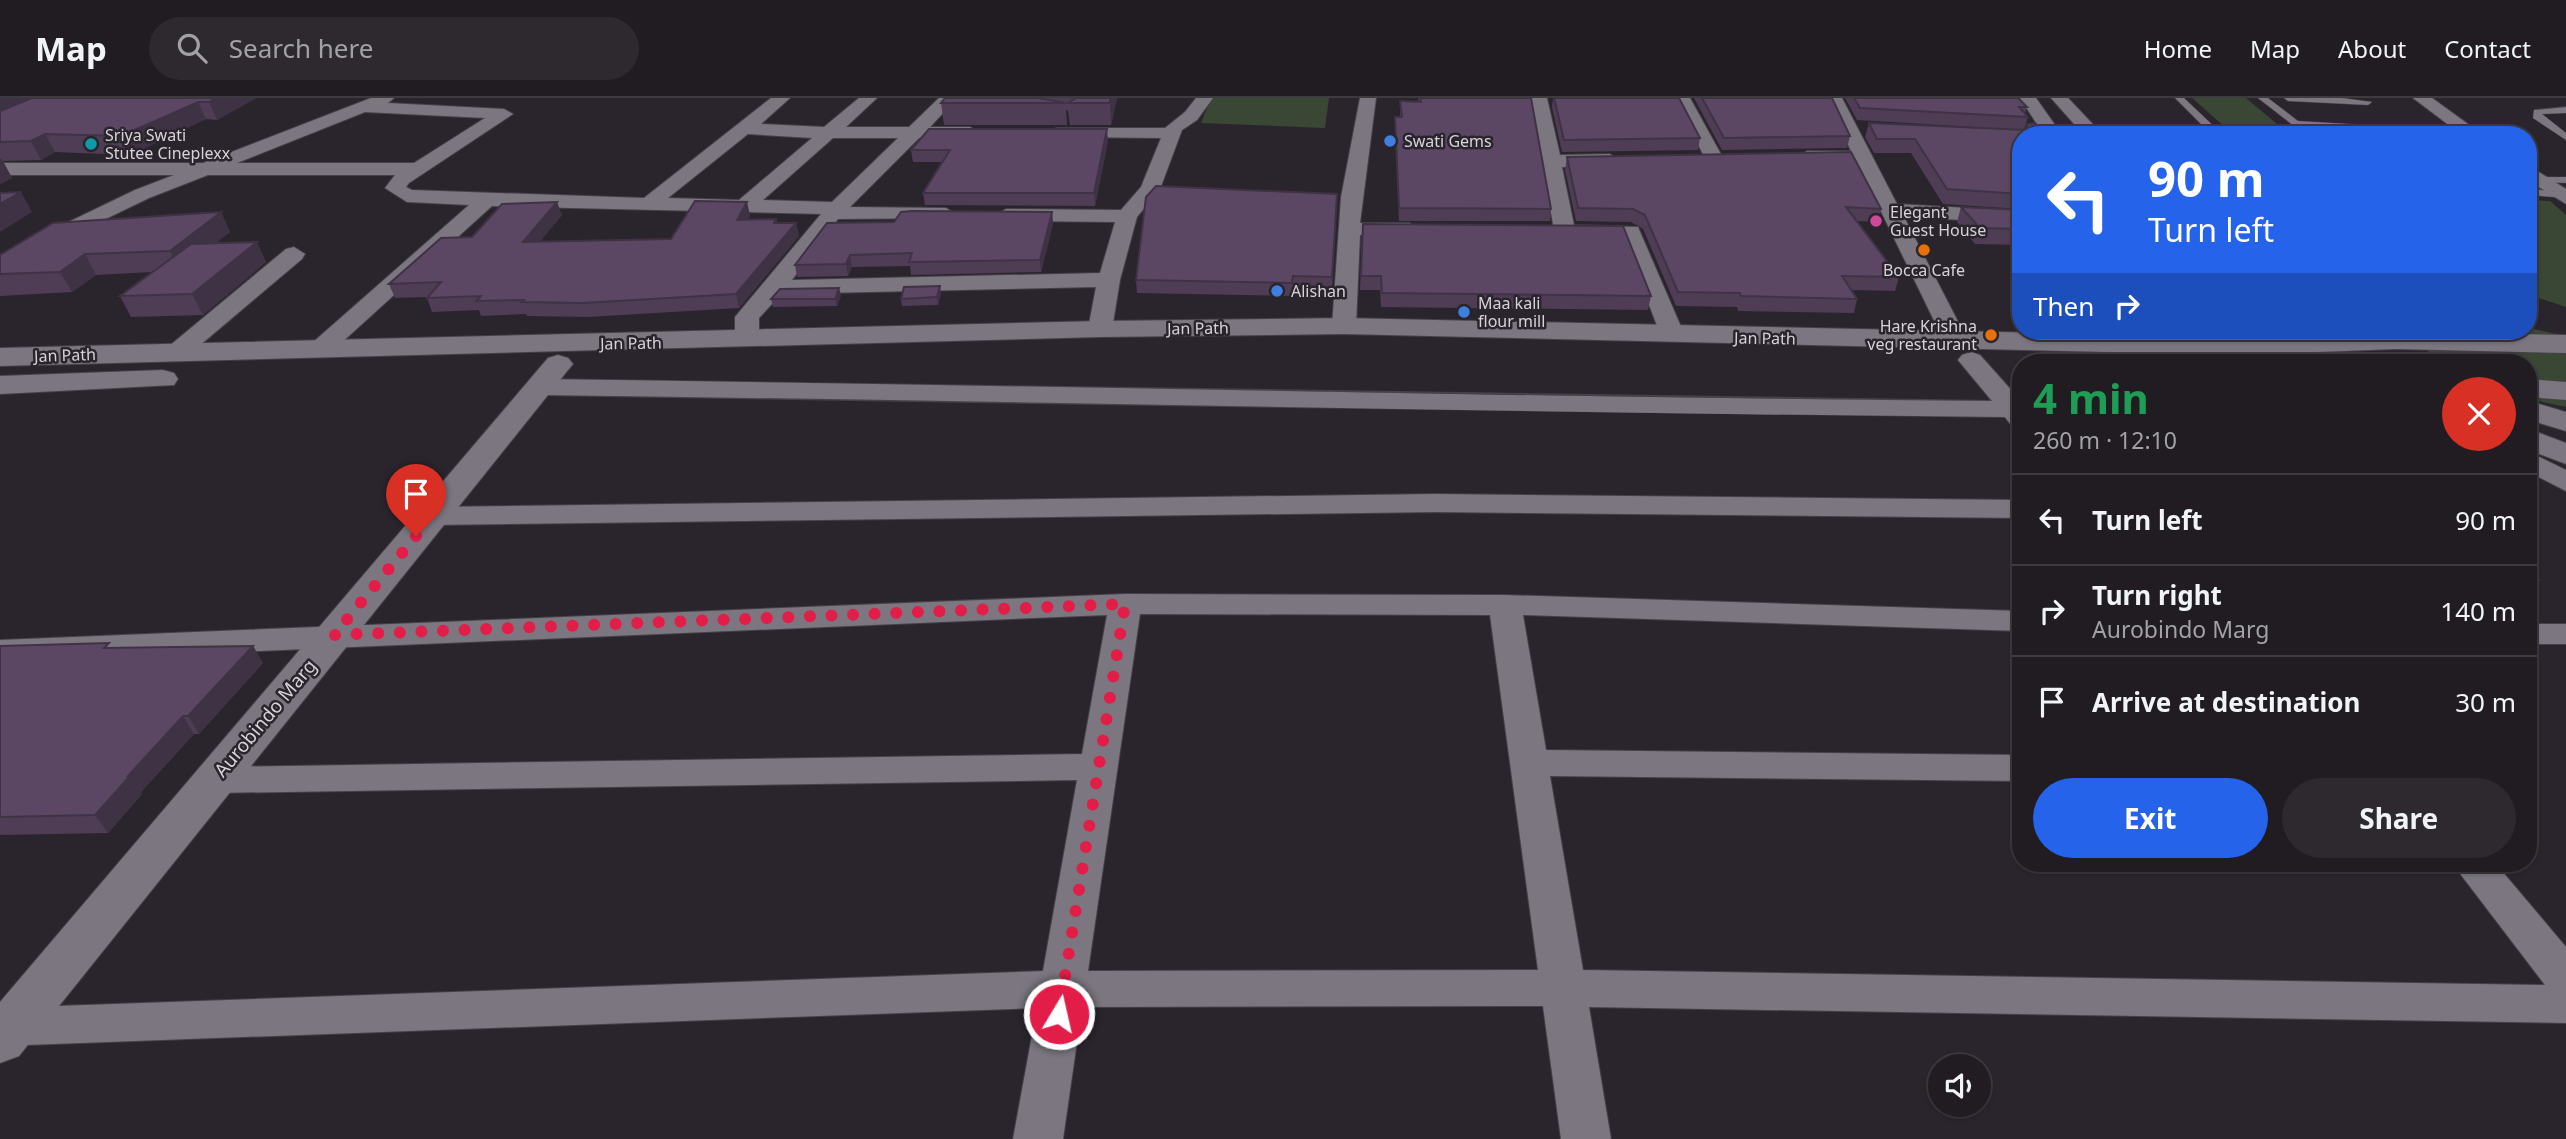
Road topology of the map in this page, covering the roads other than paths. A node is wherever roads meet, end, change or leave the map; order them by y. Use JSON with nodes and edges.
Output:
{"nodes":[{"id":1,"x":386,"y":98,"type":"edge"},
{"id":2,"x":782,"y":98,"type":"edge"},
{"id":3,"x":869,"y":98,"type":"edge"},
{"id":4,"x":949,"y":98,"type":"edge"},
{"id":5,"x":1205,"y":98,"type":"edge"},
{"id":6,"x":1368,"y":98,"type":"edge"},
{"id":7,"x":1539,"y":98,"type":"edge"},
{"id":8,"x":1682,"y":98,"type":"edge"},
{"id":9,"x":1834,"y":98,"type":"edge"},
{"id":10,"x":2028,"y":98,"type":"edge"},
{"id":11,"x":2059,"y":98,"type":"edge"},
{"id":12,"x":2179,"y":98,"type":"edge"},
{"id":13,"x":2262,"y":98,"type":"edge"},
{"id":14,"x":2288,"y":98,"type":"edge"},
{"id":15,"x":2421,"y":98,"type":"edge"},
{"id":16,"x":1553,"y":99,"type":"edge"},
{"id":17,"x":2368,"y":102,"type":"dead end"},
{"id":18,"x":364,"y":107,"type":"junction"},
{"id":19,"x":2566,"y":110,"type":"edge"},
{"id":20,"x":2295,"y":124,"type":"junction"},
{"id":21,"x":1051,"y":125,"type":"dead end"},
{"id":22,"x":2047,"y":126,"type":"edge"},
{"id":23,"x":2085,"y":126,"type":"edge"},
{"id":24,"x":2209,"y":126,"type":"edge"},
{"id":25,"x":2297,"y":126,"type":"edge"},
{"id":26,"x":2324,"y":126,"type":"edge"},
{"id":27,"x":2461,"y":126,"type":"edge"},
{"id":28,"x":744,"y":128,"type":"junction"},
{"id":29,"x":1176,"y":128,"type":"junction"},
{"id":30,"x":1849,"y":128,"type":"junction"},
{"id":31,"x":1876,"y":129,"type":"edge"},
{"id":32,"x":914,"y":132,"type":"junction"},
{"id":33,"x":990,"y":132,"type":"edge"},
{"id":34,"x":826,"y":133,"type":"junction"},
{"id":35,"x":2566,"y":137,"type":"edge"},
{"id":36,"x":1863,"y":156,"type":"junction"},
{"id":37,"x":1782,"y":157,"type":"edge"},
{"id":38,"x":1687,"y":159,"type":"edge"},
{"id":39,"x":1633,"y":160,"type":"edge"},
{"id":40,"x":1553,"y":161,"type":"junction"},
{"id":41,"x":209,"y":168,"type":"junction"},
{"id":42,"x":0,"y":169,"type":"edge"},
{"id":43,"x":418,"y":169,"type":"junction"},
{"id":44,"x":2537,"y":183,"type":"edge"},
{"id":45,"x":1150,"y":189,"type":"junction"},
{"id":46,"x":1176,"y":190,"type":"edge"},
{"id":47,"x":2565,"y":192,"type":"edge"},
{"id":48,"x":487,"y":200,"type":"junction"},
{"id":49,"x":648,"y":204,"type":"junction"},
{"id":50,"x":744,"y":206,"type":"junction"},
{"id":51,"x":1890,"y":210,"type":"junction"},
{"id":52,"x":835,"y":211,"type":"junction"},
{"id":53,"x":1127,"y":216,"type":"junction"},
{"id":54,"x":2012,"y":217,"type":"edge"},
{"id":55,"x":1352,"y":229,"type":"junction"},
{"id":56,"x":1432,"y":229,"type":"edge"},
{"id":57,"x":1539,"y":230,"type":"edge"},
{"id":58,"x":1565,"y":230,"type":"junction"},
{"id":59,"x":294,"y":254,"type":"dead end"},
{"id":60,"x":0,"y":263,"type":"edge"},
{"id":61,"x":1109,"y":281,"type":"junction"},
{"id":62,"x":775,"y":287,"type":"junction"},
{"id":63,"x":1344,"y":326,"type":"junction"},
{"id":64,"x":1100,"y":329,"type":"junction"},
{"id":65,"x":1673,"y":336,"type":"junction"},
{"id":66,"x":747,"y":340,"type":"junction"},
{"id":67,"x":2186,"y":340,"type":"edge"},
{"id":68,"x":2234,"y":340,"type":"edge"},
{"id":69,"x":2307,"y":340,"type":"edge"},
{"id":70,"x":2396,"y":340,"type":"edge"},
{"id":71,"x":2566,"y":344,"type":"edge"},
{"id":72,"x":320,"y":349,"type":"junction"},
{"id":73,"x":1964,"y":350,"type":"junction"},
{"id":74,"x":177,"y":352,"type":"junction"},
{"id":75,"x":2259,"y":354,"type":"edge"},
{"id":76,"x":2341,"y":354,"type":"edge"},
{"id":77,"x":0,"y":357,"type":"edge"},
{"id":78,"x":2012,"y":359,"type":"edge"},
{"id":79,"x":549,"y":376,"type":"junction"},
{"id":80,"x":5,"y":389,"type":"edge"},
{"id":81,"x":2537,"y":389,"type":"edge"},
{"id":82,"x":2566,"y":391,"type":"edge"},
{"id":83,"x":2012,"y":405,"type":"edge"},
{"id":84,"x":2012,"y":413,"type":"edge"},
{"id":85,"x":2537,"y":413,"type":"edge"},
{"id":86,"x":2566,"y":422,"type":"edge"},
{"id":87,"x":2537,"y":442,"type":"edge"},
{"id":88,"x":2566,"y":454,"type":"edge"},
{"id":89,"x":2537,"y":465,"type":"edge"},
{"id":90,"x":2566,"y":482,"type":"edge"},
{"id":91,"x":2012,"y":509,"type":"edge"},
{"id":92,"x":432,"y":516,"type":"junction"},
{"id":93,"x":1125,"y":604,"type":"junction"},
{"id":94,"x":1505,"y":605,"type":"junction"},
{"id":95,"x":2012,"y":621,"type":"edge"},
{"id":96,"x":2537,"y":634,"type":"edge"},
{"id":97,"x":334,"y":635,"type":"junction"},
{"id":98,"x":2566,"y":635,"type":"edge"},
{"id":99,"x":0,"y":650,"type":"edge"},
{"id":100,"x":1529,"y":763,"type":"junction"},
{"id":101,"x":1099,"y":767,"type":"junction"},
{"id":102,"x":2012,"y":768,"type":"edge"},
{"id":103,"x":214,"y":780,"type":"junction"},
{"id":104,"x":2479,"y":872,"type":"edge"},
{"id":105,"x":2566,"y":979,"type":"edge"},
{"id":106,"x":1563,"y":988,"type":"junction"},
{"id":107,"x":1063,"y":989,"type":"junction"},
{"id":108,"x":2566,"y":1004,"type":"edge"},
{"id":109,"x":4,"y":1031,"type":"edge"},
{"id":110,"x":1038,"y":1139,"type":"edge"},
{"id":111,"x":1586,"y":1139,"type":"edge"}],
"edges":[{"from":1,"to":18,"type":"street"},
{"from":2,"to":28,"type":"street"},
{"from":3,"to":34,"type":"street"},
{"from":4,"to":32,"type":"street"},
{"from":5,"to":29,"type":"street"},
{"from":6,"to":55,"type":"street"},
{"from":7,"to":16,"type":"street"},
{"from":7,"to":40,"type":"street"},
{"from":8,"to":38,"type":"street"},
{"from":9,"to":30,"type":"street"},
{"from":10,"to":22,"type":"street"},
{"from":11,"to":23,"type":"street"},
{"from":12,"to":24,"type":"lane"},
{"from":13,"to":20,"type":"lane"},
{"from":14,"to":17,"type":"lane"},
{"from":15,"to":27,"type":"street"},
{"from":18,"to":41,"type":"street"},
{"from":18,"to":43,"type":"street"},
{"from":19,"to":35,"type":"lane"},
{"from":20,"to":25,"type":"lane"},
{"from":20,"to":26,"type":"lane"},
{"from":21,"to":29,"type":"street"},
{"from":28,"to":34,"type":"street"},
{"from":28,"to":49,"type":"street"},
{"from":29,"to":45,"type":"street"},
{"from":30,"to":31,"type":"street"},
{"from":30,"to":36,"type":"street"},
{"from":32,"to":33,"type":"street"},
{"from":32,"to":34,"type":"street"},
{"from":32,"to":52,"type":"street"},
{"from":34,"to":50,"type":"street"},
{"from":36,"to":37,"type":"street"},
{"from":36,"to":51,"type":"street"},
{"from":39,"to":40,"type":"street"},
{"from":40,"to":58,"type":"street"},
{"from":41,"to":42,"type":"street"},
{"from":41,"to":43,"type":"street"},
{"from":41,"to":60,"type":"street"},
{"from":43,"to":48,"type":"street"},
{"from":44,"to":47,"type":"street"},
{"from":45,"to":46,"type":"street"},
{"from":45,"to":53,"type":"street"},
{"from":48,"to":49,"type":"street"},
{"from":48,"to":72,"type":"street"},
{"from":49,"to":50,"type":"street"},
{"from":50,"to":52,"type":"street"},
{"from":51,"to":54,"type":"street"},
{"from":51,"to":73,"type":"street"},
{"from":52,"to":53,"type":"street"},
{"from":52,"to":62,"type":"street"},
{"from":53,"to":61,"type":"street"},
{"from":55,"to":56,"type":"street"},
{"from":55,"to":63,"type":"street"},
{"from":57,"to":58,"type":"street"},
{"from":58,"to":65,"type":"street"},
{"from":59,"to":74,"type":"street"},
{"from":61,"to":62,"type":"street"},
{"from":61,"to":64,"type":"street"},
{"from":62,"to":66,"type":"street"},
{"from":63,"to":64,"type":"main road","name":"Jan Path"},
{"from":63,"to":65,"type":"main road","name":"Jan Path"},
{"from":64,"to":66,"type":"main road","name":"Jan Path"},
{"from":65,"to":73,"type":"main road","name":"Jan Path"},
{"from":66,"to":72,"type":"main road","name":"Jan Path"},
{"from":67,"to":73,"type":"main road","name":"Jan Path"},
{"from":68,"to":75,"type":"main road"},
{"from":69,"to":76,"type":"main road"},
{"from":70,"to":71,"type":"main road","name":"Jan Path"},
{"from":72,"to":74,"type":"main road","name":"Jan Path"},
{"from":73,"to":78,"type":"main road","name":"Jan Path"},
{"from":73,"to":79,"type":"main road","name":"Jan Path"},
{"from":73,"to":83,"type":"street"},
{"from":74,"to":77,"type":"main road","name":"Jan Path"},
{"from":79,"to":80,"type":"main road","name":"Jan Path"},
{"from":79,"to":84,"type":"street"},
{"from":79,"to":92,"type":"main road","name":"Aurobindo Marg"},
{"from":81,"to":82,"type":"main road"},
{"from":85,"to":86,"type":"main road"},
{"from":87,"to":88,"type":"main road"},
{"from":89,"to":90,"type":"street"},
{"from":91,"to":92,"type":"street"},
{"from":92,"to":97,"type":"main road","name":"Aurobindo Marg"},
{"from":93,"to":94,"type":"street"},
{"from":93,"to":97,"type":"street"},
{"from":93,"to":101,"type":"street"},
{"from":94,"to":95,"type":"street"},
{"from":94,"to":100,"type":"street"},
{"from":96,"to":98,"type":"street"},
{"from":97,"to":99,"type":"street"},
{"from":97,"to":103,"type":"main road","name":"Aurobindo Marg"},
{"from":100,"to":102,"type":"street"},
{"from":100,"to":106,"type":"street"},
{"from":101,"to":103,"type":"street"},
{"from":101,"to":107,"type":"street"},
{"from":103,"to":109,"type":"main road","name":"Aurobindo Marg"},
{"from":104,"to":105,"type":"street"},
{"from":106,"to":107,"type":"street"},
{"from":106,"to":108,"type":"street"},
{"from":106,"to":111,"type":"street"},
{"from":107,"to":109,"type":"street"},
{"from":107,"to":110,"type":"street"}]}
